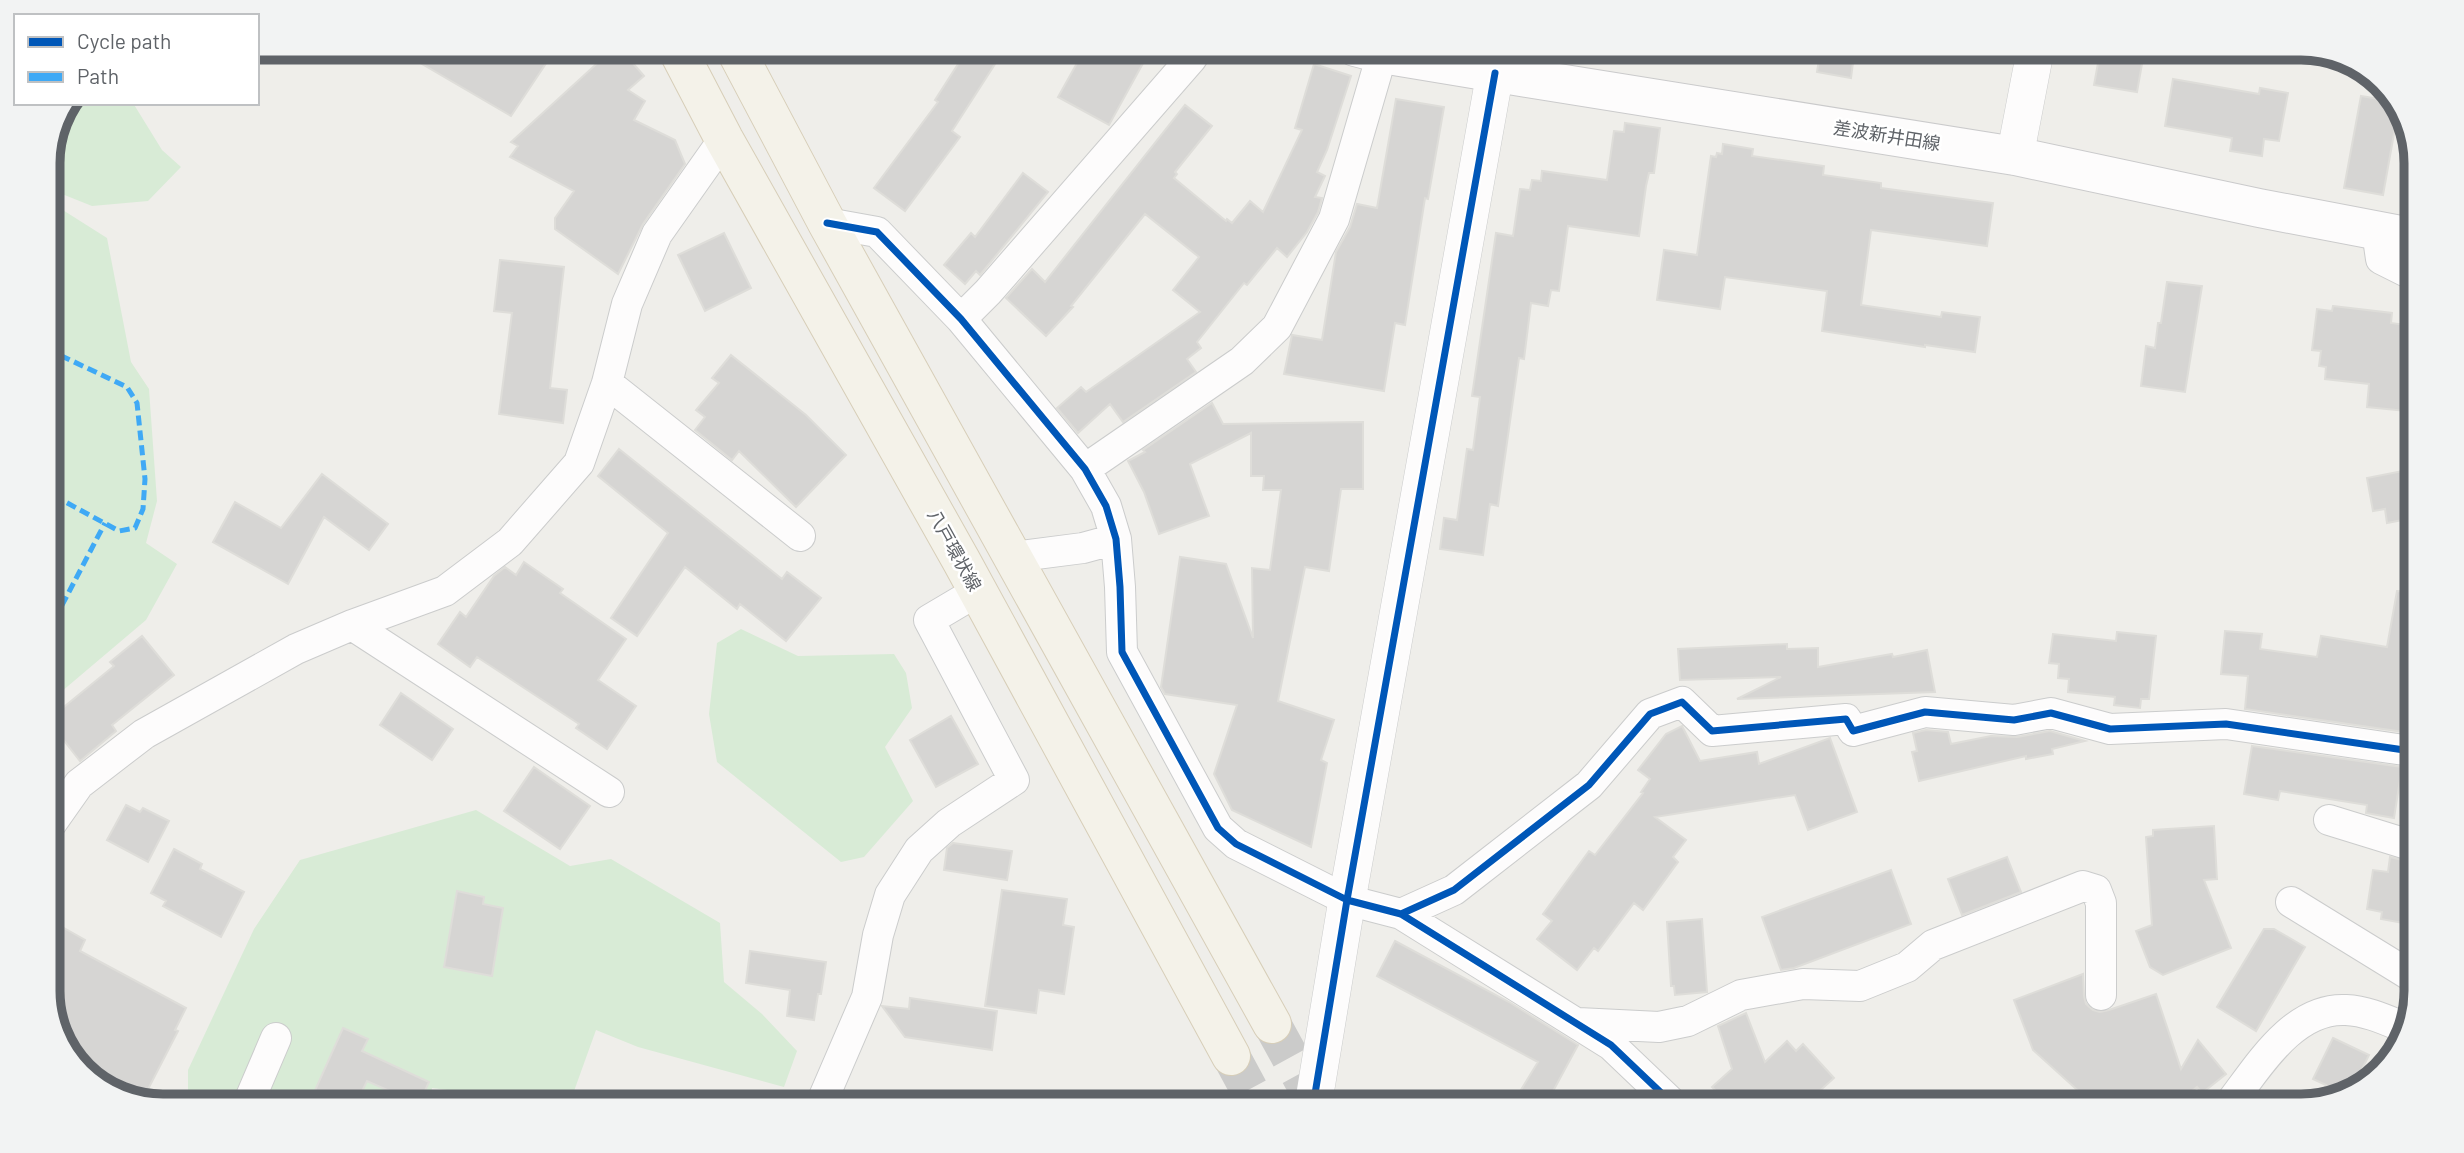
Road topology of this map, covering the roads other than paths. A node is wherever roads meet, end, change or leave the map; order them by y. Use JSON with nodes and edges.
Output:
{"nodes":[{"id":1,"x":684,"y":60,"type":"edge"},
{"id":2,"x":741,"y":60,"type":"edge"},
{"id":3,"x":1190,"y":60,"type":"edge"},
{"id":4,"x":1367,"y":60,"type":"edge"},
{"id":5,"x":1423,"y":60,"type":"edge"},
{"id":6,"x":2033,"y":60,"type":"edge"},
{"id":7,"x":1494,"y":72,"type":"junction"},
{"id":8,"x":724,"y":139,"type":"junction"},
{"id":9,"x":2015,"y":156,"type":"junction"},
{"id":10,"x":827,"y":223,"type":"junction"},
{"id":11,"x":2376,"y":231,"type":"junction"},
{"id":12,"x":2404,"y":237,"type":"edge"},
{"id":13,"x":2404,"y":270,"type":"edge"},
{"id":14,"x":961,"y":319,"type":"junction"},
{"id":15,"x":607,"y":383,"type":"junction"},
{"id":16,"x":1085,"y":469,"type":"junction"},
{"id":17,"x":800,"y":536,"type":"dead end"},
{"id":18,"x":1116,"y":540,"type":"junction"},
{"id":19,"x":1013,"y":557,"type":"junction"},
{"id":20,"x":978,"y":591,"type":"junction"},
{"id":21,"x":352,"y":625,"type":"junction"},
{"id":22,"x":2404,"y":750,"type":"edge"},
{"id":23,"x":609,"y":792,"type":"dead end"},
{"id":24,"x":60,"y":811,"type":"edge"},
{"id":25,"x":2329,"y":820,"type":"dead end"},
{"id":26,"x":2404,"y":843,"type":"edge"},
{"id":27,"x":1346,"y":900,"type":"junction"},
{"id":28,"x":2291,"y":902,"type":"dead end"},
{"id":29,"x":1401,"y":914,"type":"junction"},
{"id":30,"x":2404,"y":972,"type":"edge"},
{"id":31,"x":2101,"y":995,"type":"dead end"},
{"id":32,"x":1577,"y":1023,"type":"junction"},
{"id":33,"x":1272,"y":1024,"type":"tunnel mouth"},
{"id":34,"x":2398,"y":1025,"type":"edge"},
{"id":35,"x":276,"y":1038,"type":"dead end"},
{"id":36,"x":1231,"y":1056,"type":"tunnel mouth"},
{"id":37,"x":252,"y":1094,"type":"edge"},
{"id":38,"x":825,"y":1094,"type":"edge"},
{"id":39,"x":1315,"y":1094,"type":"edge"},
{"id":40,"x":1662,"y":1094,"type":"edge"},
{"id":41,"x":2238,"y":1094,"type":"edge"}],
"edges":[{"from":1,"to":8,"type":"main road","name":"八戸環状線"},
{"from":2,"to":10,"type":"main road"},
{"from":3,"to":14,"type":"street"},
{"from":4,"to":16,"type":"street"},
{"from":5,"to":7,"type":"main road","name":"差波新井田線"},
{"from":6,"to":9,"type":"street"},
{"from":7,"to":9,"type":"main road","name":"差波新井田線"},
{"from":7,"to":27,"type":"street"},
{"from":8,"to":15,"type":"street"},
{"from":8,"to":20,"type":"main road","name":"八戸環状線"},
{"from":9,"to":11,"type":"main road","name":"差波新井田線"},
{"from":10,"to":14,"type":"street"},
{"from":10,"to":19,"type":"main road"},
{"from":11,"to":12,"type":"main road","name":"差波新井田線"},
{"from":11,"to":13,"type":"street"},
{"from":14,"to":16,"type":"street"},
{"from":15,"to":17,"type":"street"},
{"from":15,"to":21,"type":"street"},
{"from":16,"to":18,"type":"street"},
{"from":18,"to":19,"type":"street"},
{"from":18,"to":27,"type":"street"},
{"from":19,"to":33,"type":"main road"},
{"from":20,"to":36,"type":"main road","name":"八戸環状線"},
{"from":20,"to":38,"type":"street"},
{"from":21,"to":23,"type":"street"},
{"from":21,"to":24,"type":"street"},
{"from":22,"to":29,"type":"street"},
{"from":25,"to":26,"type":"street"},
{"from":27,"to":29,"type":"street"},
{"from":27,"to":39,"type":"street"},
{"from":28,"to":30,"type":"street"},
{"from":29,"to":32,"type":"street"},
{"from":31,"to":32,"type":"street"},
{"from":32,"to":40,"type":"street"},
{"from":34,"to":41,"type":"street"},
{"from":35,"to":37,"type":"street"}]}
